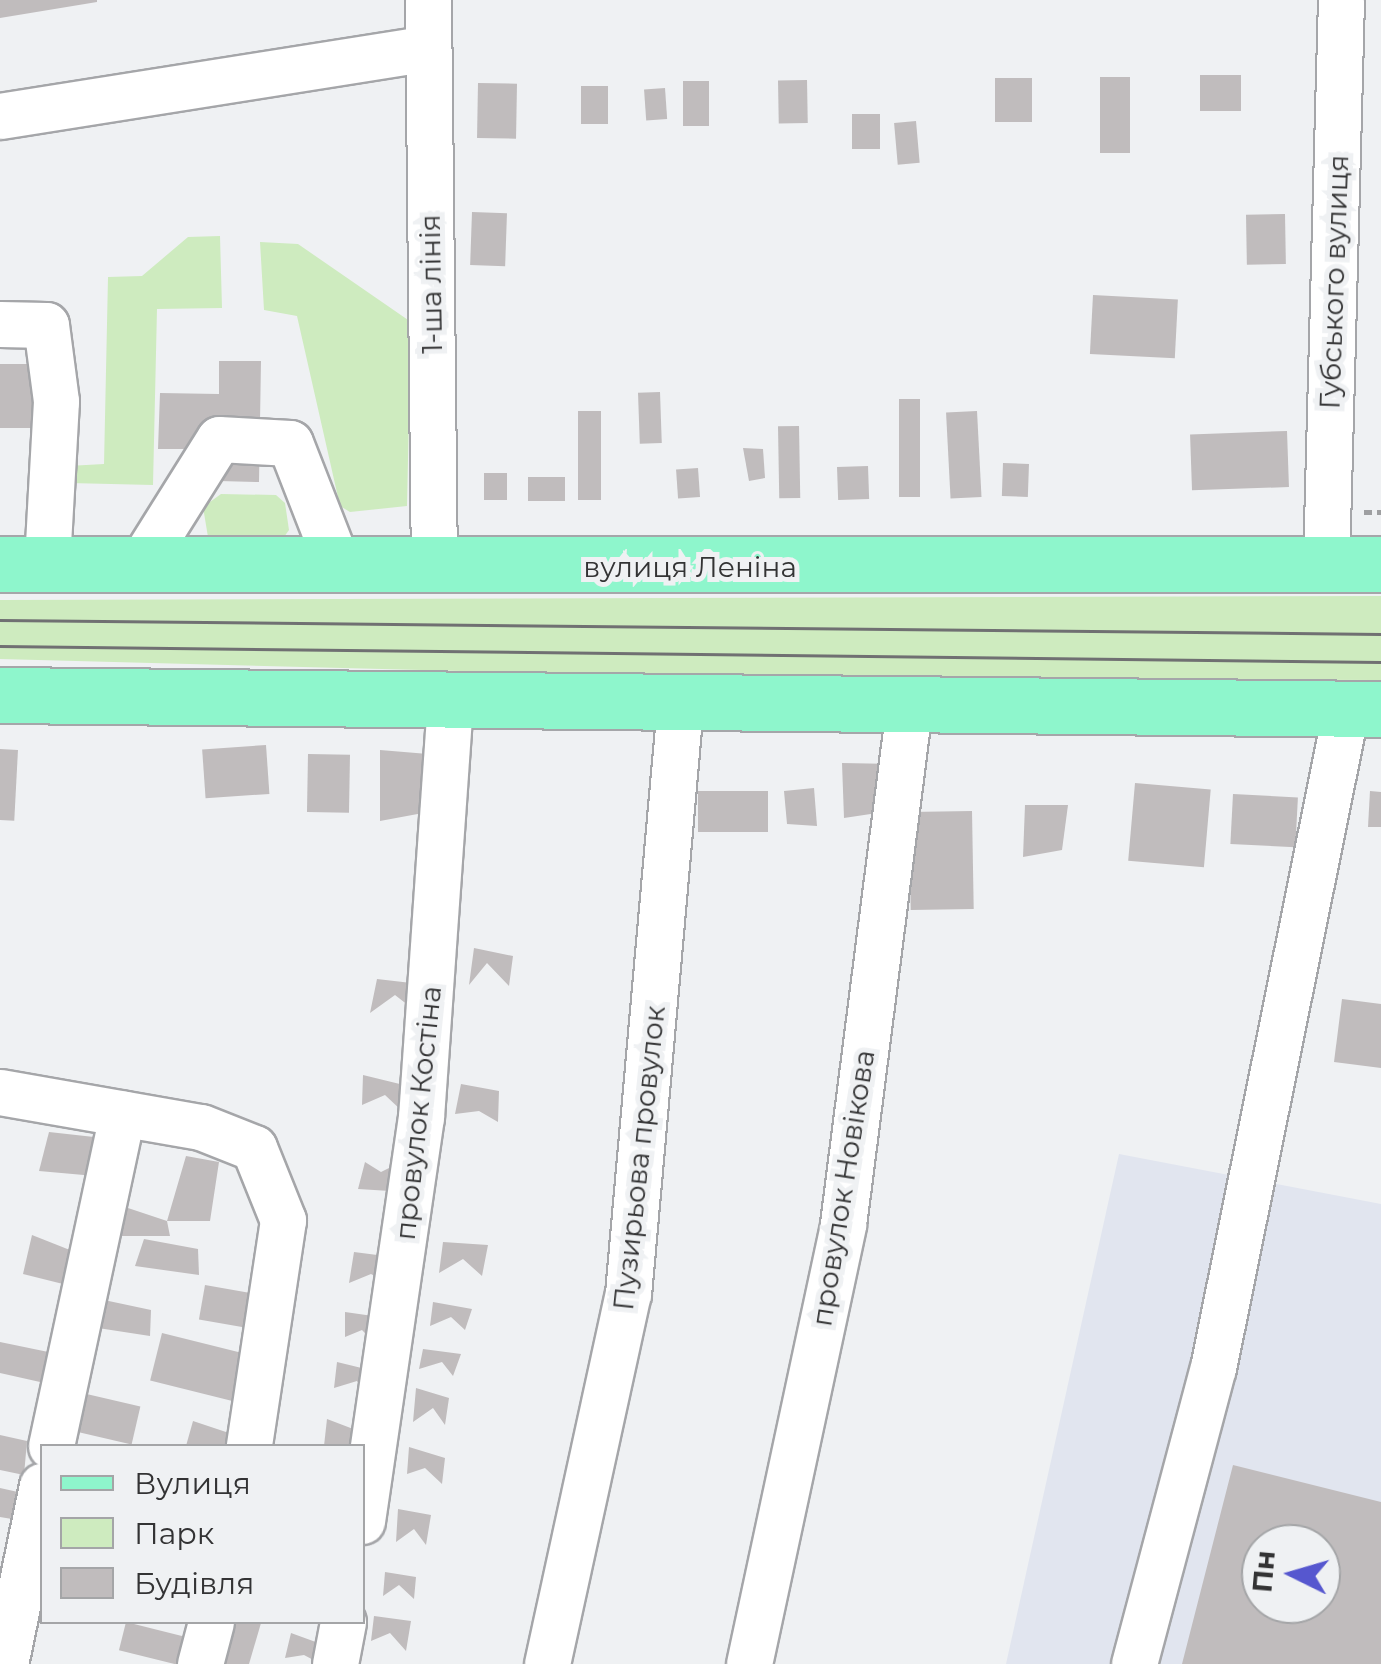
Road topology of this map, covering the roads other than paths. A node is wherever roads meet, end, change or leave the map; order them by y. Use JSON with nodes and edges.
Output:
{"nodes":[{"id":1,"x":428,"y":0,"type":"edge"},
{"id":2,"x":1341,"y":0,"type":"edge"},
{"id":3,"x":428,"y":48,"type":"junction"},
{"id":4,"x":0,"y":116,"type":"edge"},
{"id":5,"x":0,"y":324,"type":"edge"},
{"id":6,"x":24,"y":564,"type":"edge"},
{"id":7,"x":1326,"y":564,"type":"junction"},
{"id":8,"x":1381,"y":564,"type":"edge"},
{"id":9,"x":138,"y":568,"type":"junction"},
{"id":10,"x":340,"y":569,"type":"junction"},
{"id":11,"x":434,"y":569,"type":"junction"},
{"id":12,"x":0,"y":695,"type":"edge"},
{"id":13,"x":450,"y":702,"type":"junction"},
{"id":14,"x":680,"y":706,"type":"junction"},
{"id":15,"x":909,"y":708,"type":"junction"},
{"id":16,"x":1364,"y":709,"type":"edge"},
{"id":17,"x":0,"y":1092,"type":"edge"},
{"id":18,"x":122,"y":1114,"type":"junction"},
{"id":19,"x":51,"y":1444,"type":"edge"},
{"id":20,"x":248,"y":1444,"type":"edge"},
{"id":21,"x":40,"y":1496,"type":"edge"},
{"id":22,"x":365,"y":1500,"type":"edge"},
{"id":23,"x":210,"y":1624,"type":"edge"},
{"id":24,"x":343,"y":1624,"type":"edge"},
{"id":25,"x":5,"y":1664,"type":"edge"},
{"id":26,"x":200,"y":1664,"type":"edge"},
{"id":27,"x":334,"y":1664,"type":"edge"},
{"id":28,"x":546,"y":1664,"type":"edge"},
{"id":29,"x":748,"y":1664,"type":"edge"},
{"id":30,"x":1134,"y":1664,"type":"edge"}],
"edges":[{"from":1,"to":3,"type":"street","name":"1-ша лінія"},
{"from":2,"to":7,"type":"street","name":"Губського вулиця"},
{"from":3,"to":4,"type":"street"},
{"from":3,"to":11,"type":"street","name":"1-ша лінія"},
{"from":5,"to":6,"type":"street"},
{"from":6,"to":9,"type":"main road","name":"вулиця Леніна"},
{"from":7,"to":8,"type":"main road","name":"вулиця Леніна"},
{"from":7,"to":11,"type":"main road","name":"вулиця Леніна"},
{"from":9,"to":10,"type":"main road","name":"вулиця Леніна"},
{"from":9,"to":10,"type":"street"},
{"from":10,"to":11,"type":"main road","name":"вулиця Леніна"},
{"from":12,"to":13,"type":"main road"},
{"from":13,"to":14,"type":"main road"},
{"from":13,"to":22,"type":"street","name":"провулок Костіна"},
{"from":14,"to":15,"type":"main road"},
{"from":14,"to":28,"type":"street","name":"Пузирьова провулок"},
{"from":15,"to":16,"type":"main road"},
{"from":15,"to":29,"type":"street","name":"провулок Новікова"},
{"from":16,"to":30,"type":"street"},
{"from":17,"to":18,"type":"street"},
{"from":18,"to":19,"type":"street"},
{"from":18,"to":20,"type":"street"},
{"from":21,"to":25,"type":"street"},
{"from":23,"to":26,"type":"street"},
{"from":24,"to":27,"type":"street"}]}
